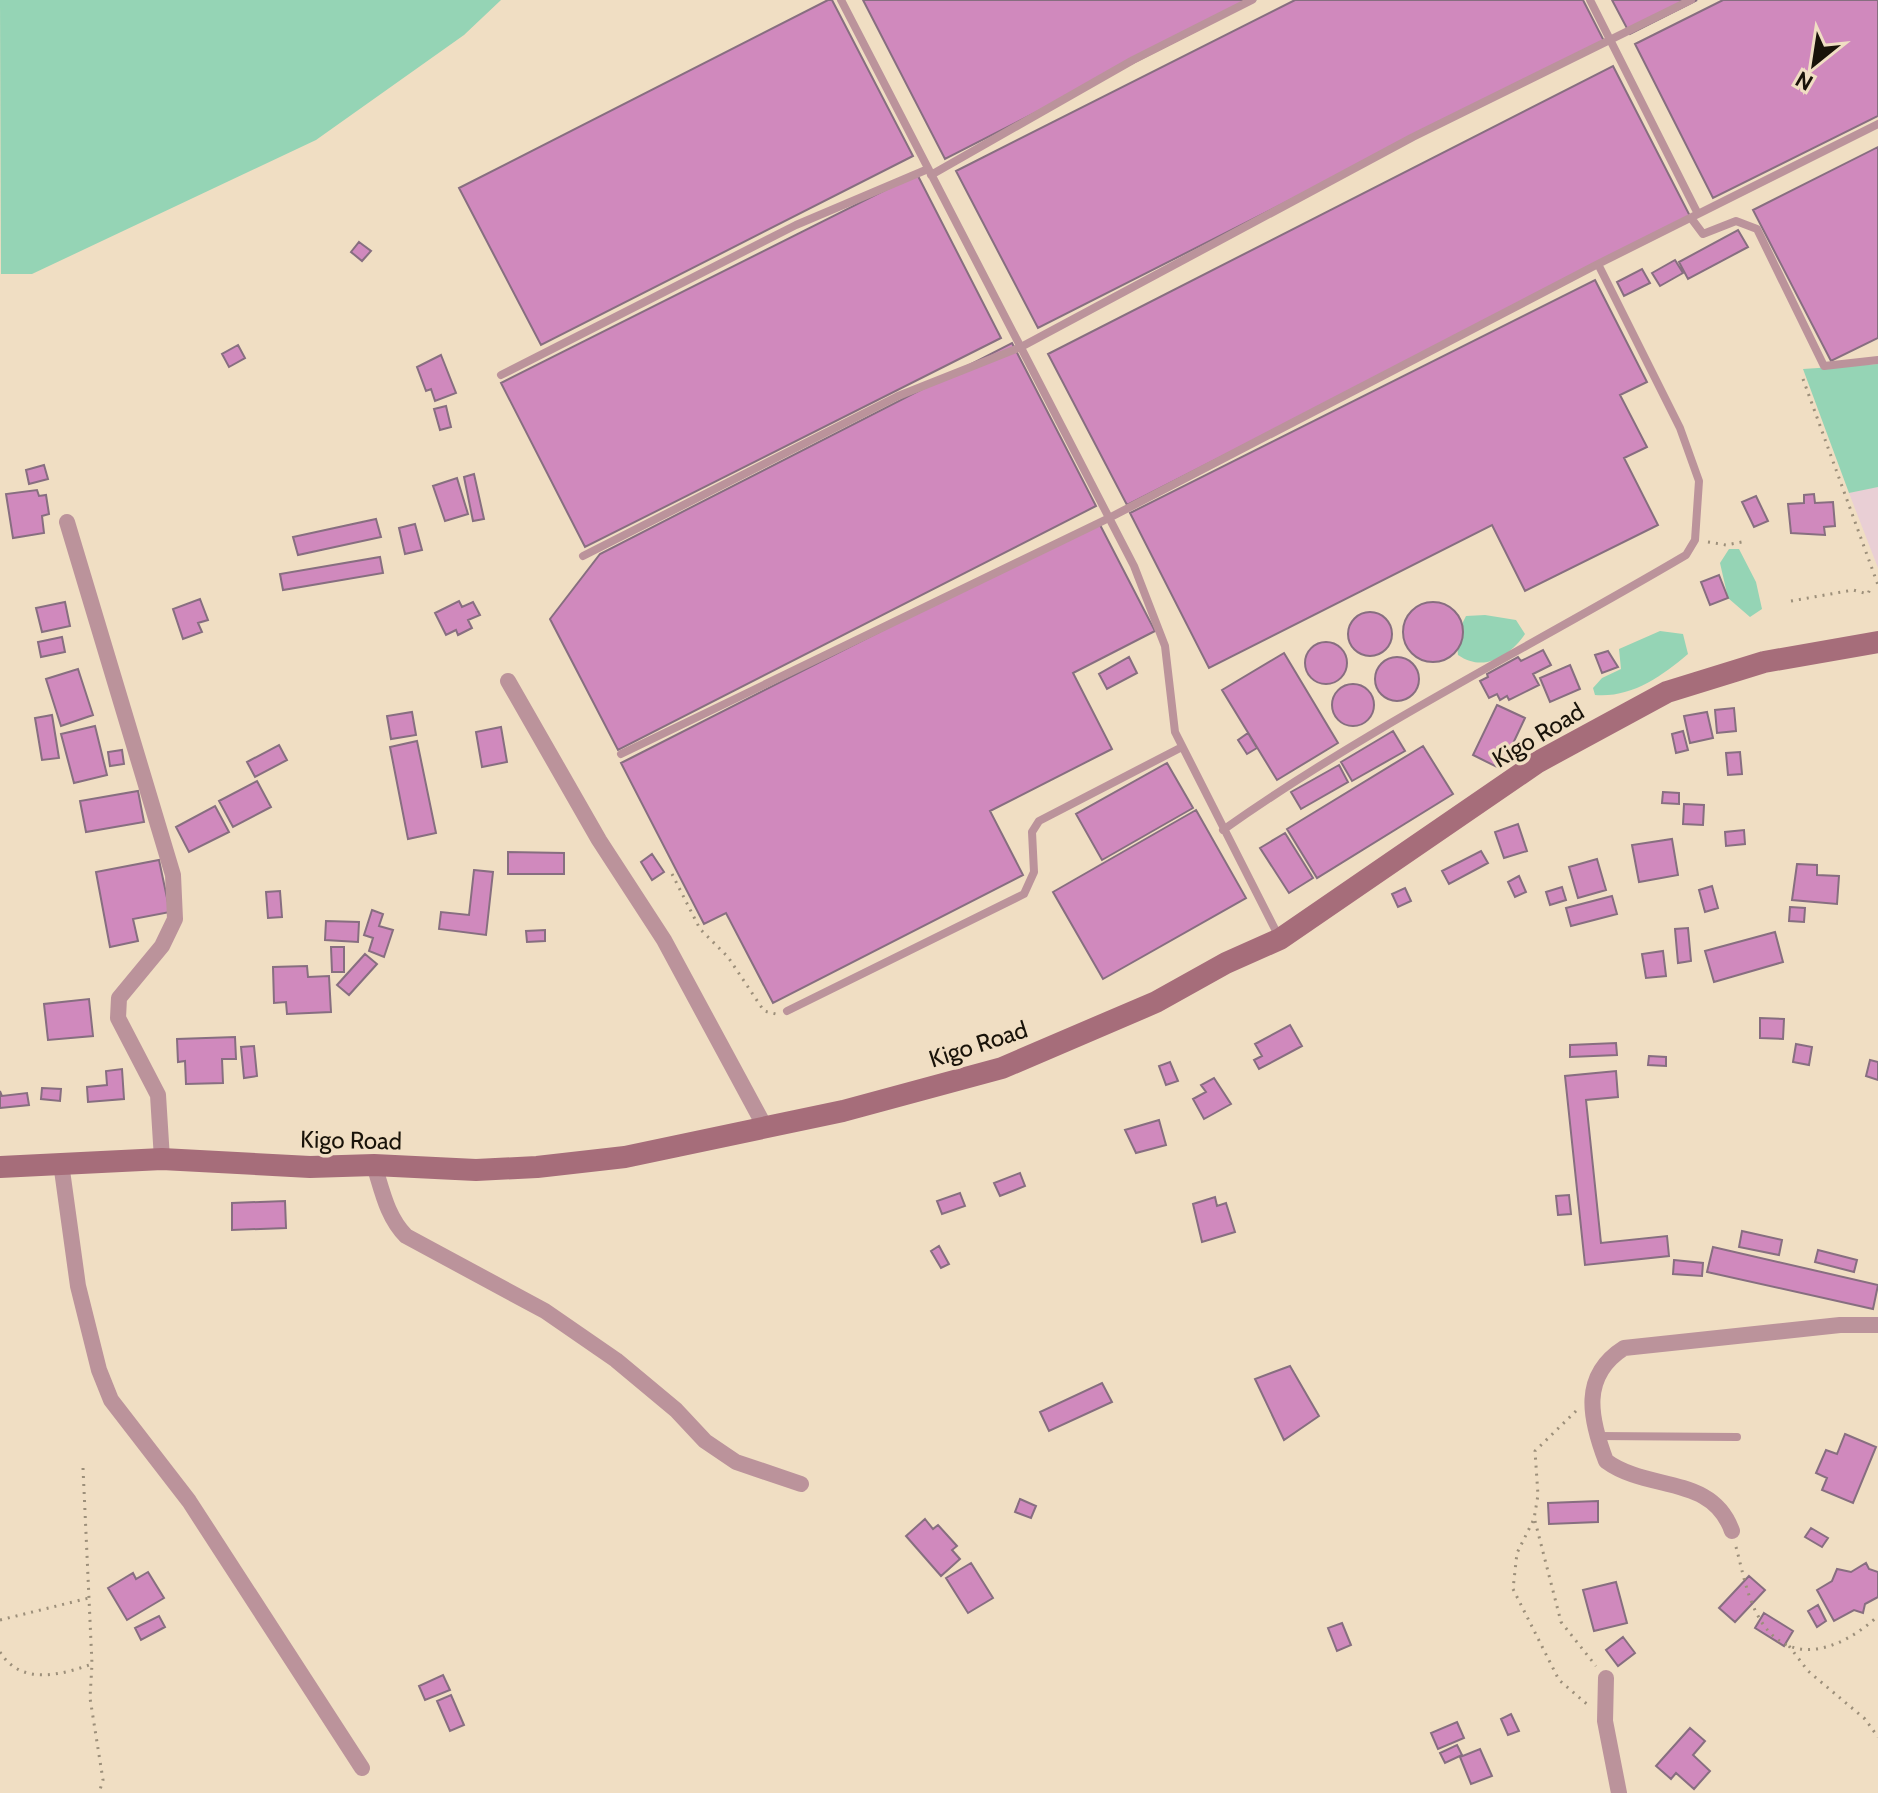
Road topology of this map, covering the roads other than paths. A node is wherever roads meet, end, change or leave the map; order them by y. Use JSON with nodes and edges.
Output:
{"nodes":[{"id":1,"x":841,"y":0,"type":"edge"},
{"id":2,"x":1252,"y":0,"type":"edge"},
{"id":3,"x":1590,"y":0,"type":"edge"},
{"id":4,"x":1691,"y":0,"type":"edge"},
{"id":5,"x":1611,"y":40,"type":"junction"},
{"id":6,"x":1878,"y":124,"type":"edge"},
{"id":7,"x":930,"y":172,"type":"junction"},
{"id":8,"x":1695,"y":216,"type":"junction"},
{"id":9,"x":1598,"y":264,"type":"junction"},
{"id":10,"x":1021,"y":347,"type":"junction"},
{"id":11,"x":1878,"y":360,"type":"edge"},
{"id":12,"x":501,"y":375,"type":"dead end"},
{"id":13,"x":1109,"y":518,"type":"junction"},
{"id":14,"x":67,"y":522,"type":"dead end"},
{"id":15,"x":583,"y":556,"type":"dead end"},
{"id":16,"x":1878,"y":642,"type":"edge"},
{"id":17,"x":508,"y":681,"type":"dead end"},
{"id":18,"x":1182,"y":747,"type":"junction"},
{"id":19,"x":621,"y":754,"type":"dead end"},
{"id":20,"x":1223,"y":830,"type":"junction"},
{"id":21,"x":1280,"y":939,"type":"junction"},
{"id":22,"x":787,"y":1011,"type":"road end"},
{"id":23,"x":765,"y":1127,"type":"junction"},
{"id":24,"x":162,"y":1159,"type":"junction"},
{"id":25,"x":61,"y":1163,"type":"junction"},
{"id":26,"x":374,"y":1165,"type":"junction"},
{"id":27,"x":0,"y":1167,"type":"edge"},
{"id":28,"x":1878,"y":1325,"type":"edge"},
{"id":29,"x":1597,"y":1436,"type":"junction"},
{"id":30,"x":1737,"y":1437,"type":"dead end"},
{"id":31,"x":801,"y":1484,"type":"dead end"},
{"id":32,"x":1732,"y":1531,"type":"road end"},
{"id":33,"x":1606,"y":1678,"type":"road end"},
{"id":34,"x":362,"y":1768,"type":"dead end"},
{"id":35,"x":1619,"y":1793,"type":"edge"}],
"edges":[{"from":1,"to":7,"type":"lane"},
{"from":2,"to":7,"type":"lane"},
{"from":3,"to":5,"type":"lane"},
{"from":4,"to":5,"type":"lane"},
{"from":5,"to":8,"type":"lane"},
{"from":5,"to":10,"type":"lane"},
{"from":6,"to":8,"type":"lane"},
{"from":7,"to":10,"type":"lane"},
{"from":7,"to":12,"type":"lane"},
{"from":8,"to":9,"type":"lane"},
{"from":8,"to":11,"type":"lane"},
{"from":9,"to":13,"type":"lane"},
{"from":9,"to":20,"type":"lane"},
{"from":10,"to":13,"type":"lane"},
{"from":10,"to":15,"type":"lane"},
{"from":13,"to":18,"type":"lane"},
{"from":13,"to":19,"type":"lane"},
{"from":14,"to":24,"type":"street"},
{"from":16,"to":21,"type":"street","name":"Kigo Road"},
{"from":17,"to":23,"type":"street"},
{"from":18,"to":20,"type":"lane"},
{"from":18,"to":22,"type":"lane"},
{"from":20,"to":21,"type":"lane"},
{"from":21,"to":23,"type":"street","name":"Kigo Road"},
{"from":23,"to":26,"type":"street","name":"Kigo Road"},
{"from":24,"to":25,"type":"street","name":"Kigo Road"},
{"from":24,"to":26,"type":"street","name":"Kigo Road"},
{"from":25,"to":27,"type":"street","name":"Kigo Road"},
{"from":25,"to":34,"type":"street"},
{"from":26,"to":31,"type":"street"},
{"from":28,"to":29,"type":"street"},
{"from":29,"to":30,"type":"lane"},
{"from":29,"to":32,"type":"street"},
{"from":33,"to":35,"type":"street"}]}
